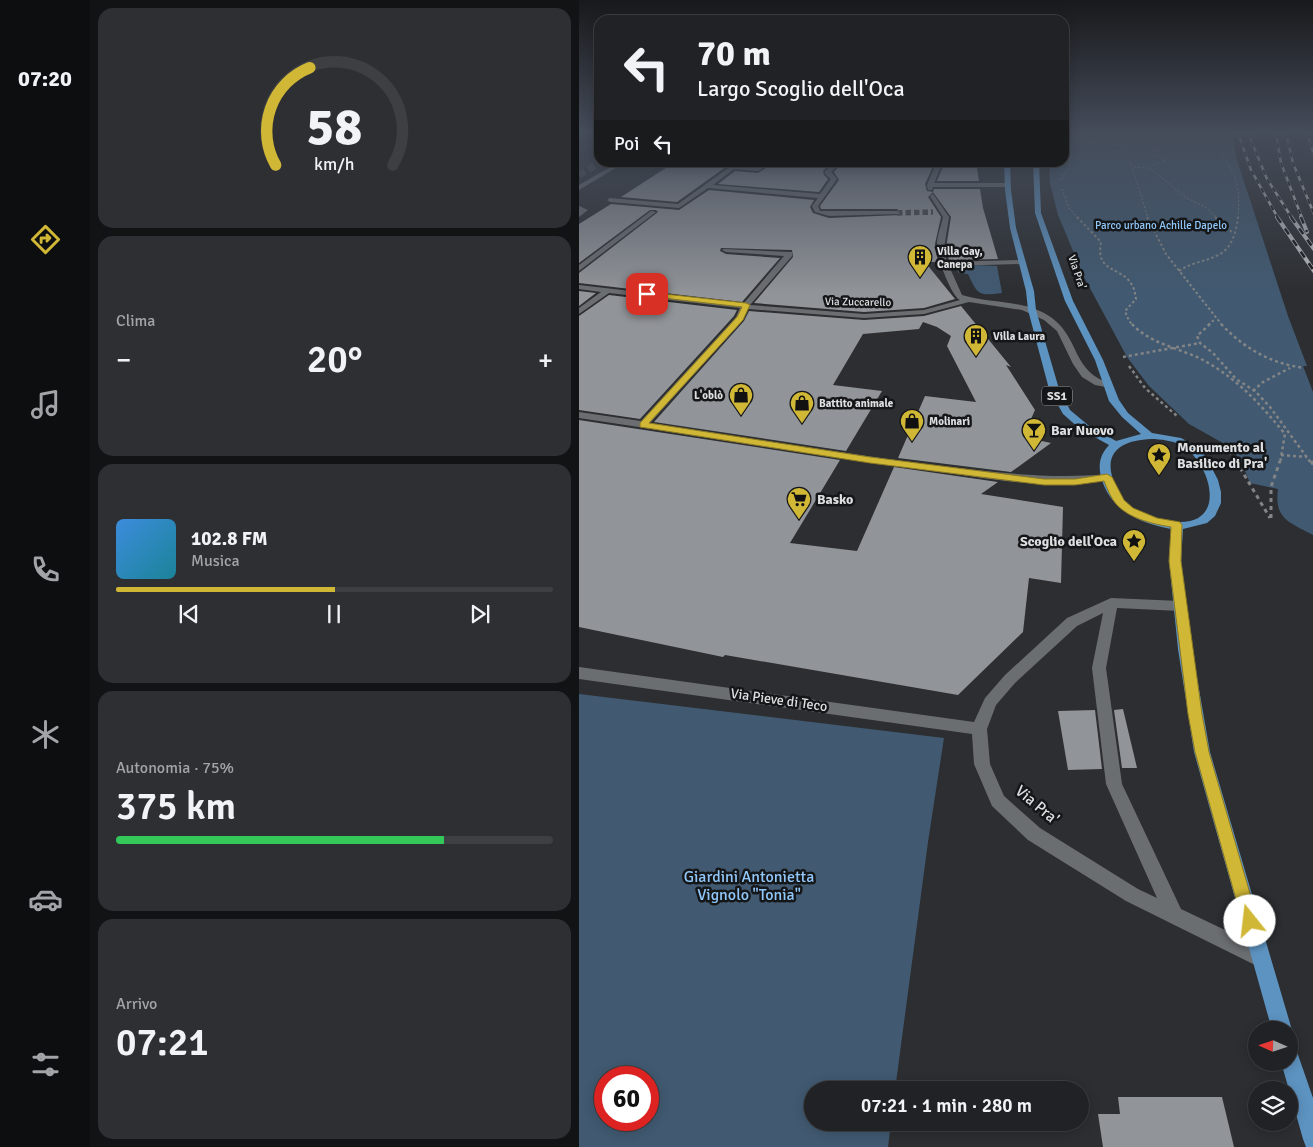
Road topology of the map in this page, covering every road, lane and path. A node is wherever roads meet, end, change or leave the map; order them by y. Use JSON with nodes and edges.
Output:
{"nodes":[{"id":1,"x":707,"y":186,"type":"edge"},
{"id":2,"x":713,"y":187,"type":"edge"},
{"id":3,"x":828,"y":187,"type":"edge"},
{"id":4,"x":930,"y":187,"type":"edge"},
{"id":5,"x":948,"y":187,"type":"edge"},
{"id":6,"x":1007,"y":187,"type":"edge"},
{"id":7,"x":1036,"y":187,"type":"edge"},
{"id":8,"x":1062,"y":187,"type":"edge"},
{"id":9,"x":1138,"y":187,"type":"edge"},
{"id":10,"x":1173,"y":187,"type":"edge"},
{"id":11,"x":1238,"y":187,"type":"edge"},
{"id":12,"x":821,"y":196,"type":"junction"},
{"id":13,"x":933,"y":196,"type":"dead end"},
{"id":14,"x":610,"y":200,"type":"dead end"},
{"id":15,"x":579,"y":208,"type":"edge"},
{"id":16,"x":653,"y":212,"type":"dead end"},
{"id":17,"x":933,"y":212,"type":"tunnel mouth"},
{"id":18,"x":944,"y":212,"type":"junction"},
{"id":19,"x":897,"y":213,"type":"tunnel mouth"},
{"id":20,"x":579,"y":215,"type":"edge"},
{"id":21,"x":1233,"y":233,"type":"junction"},
{"id":22,"x":726,"y":250,"type":"dead end"},
{"id":23,"x":1022,"y":262,"type":"junction"},
{"id":24,"x":944,"y":264,"type":"junction"},
{"id":25,"x":579,"y":269,"type":"edge"},
{"id":26,"x":1179,"y":271,"type":"junction"},
{"id":27,"x":579,"y":287,"type":"edge"},
{"id":28,"x":608,"y":290,"type":"junction"},
{"id":29,"x":969,"y":300,"type":"junction"},
{"id":30,"x":746,"y":305,"type":"junction"},
{"id":31,"x":1007,"y":305,"type":"junction"},
{"id":32,"x":1030,"y":308,"type":"junction"},
{"id":33,"x":579,"y":312,"type":"edge"},
{"id":34,"x":1035,"y":320,"type":"junction"},
{"id":35,"x":1214,"y":320,"type":"junction"},
{"id":36,"x":1200,"y":343,"type":"junction"},
{"id":37,"x":1173,"y":348,"type":"junction"},
{"id":38,"x":1291,"y":368,"type":"junction"},
{"id":39,"x":1304,"y":368,"type":"dead end"},
{"id":40,"x":1108,"y":386,"type":"junction"},
{"id":41,"x":1255,"y":391,"type":"junction"},
{"id":42,"x":1249,"y":393,"type":"junction"},
{"id":43,"x":579,"y":415,"type":"edge"},
{"id":44,"x":1181,"y":419,"type":"dead end"},
{"id":45,"x":643,"y":425,"type":"junction"},
{"id":46,"x":1149,"y":436,"type":"junction"},
{"id":47,"x":1116,"y":445,"type":"junction"},
{"id":48,"x":1225,"y":446,"type":"dead end"},
{"id":49,"x":1281,"y":455,"type":"junction"},
{"id":50,"x":1307,"y":457,"type":"junction"},
{"id":51,"x":1313,"y":466,"type":"edge"},
{"id":52,"x":1107,"y":477,"type":"junction"},
{"id":53,"x":1177,"y":525,"type":"junction"},
{"id":54,"x":1111,"y":603,"type":"junction"},
{"id":55,"x":1181,"y":606,"type":"junction"},
{"id":56,"x":579,"y":673,"type":"edge"},
{"id":57,"x":979,"y":729,"type":"junction"},
{"id":58,"x":1173,"y":915,"type":"junction"},
{"id":59,"x":1260,"y":957,"type":"junction"},
{"id":60,"x":1278,"y":1021,"type":"edge"},
{"id":61,"x":1293,"y":1071,"type":"edge"},
{"id":62,"x":1313,"y":1139,"type":"edge"}],
"edges":[{"from":1,"to":14,"type":"street"},
{"from":2,"to":12,"type":"street"},
{"from":3,"to":12,"type":"street"},
{"from":4,"to":5,"type":"street"},
{"from":6,"to":23,"type":"main road"},
{"from":7,"to":40,"type":"main road","name":"Via Pra'"},
{"from":8,"to":37,"type":"path"},
{"from":9,"to":26,"type":"path"},
{"from":10,"to":21,"type":"path"},
{"from":11,"to":21,"type":"path"},
{"from":12,"to":19,"type":"street"},
{"from":13,"to":18,"type":"street"},
{"from":15,"to":20,"type":"street"},
{"from":16,"to":25,"type":"street"},
{"from":17,"to":18,"type":"street"},
{"from":18,"to":24,"type":"street"},
{"from":21,"to":26,"type":"path"},
{"from":22,"to":30,"type":"street"},
{"from":23,"to":24,"type":"street"},
{"from":23,"to":32,"type":"main road"},
{"from":24,"to":29,"type":"street"},
{"from":26,"to":35,"type":"path"},
{"from":27,"to":28,"type":"street","name":"Via Zuccarello"},
{"from":28,"to":30,"type":"street","name":"Via Zuccarello"},
{"from":28,"to":33,"type":"street"},
{"from":29,"to":30,"type":"street","name":"Via Zuccarello"},
{"from":29,"to":31,"type":"street"},
{"from":30,"to":45,"type":"street"},
{"from":31,"to":32,"type":"street"},
{"from":31,"to":34,"type":"street"},
{"from":32,"to":34,"type":"main road","number":"SS1"},
{"from":32,"to":40,"type":"street"},
{"from":34,"to":47,"type":"main road","number":"SS1"},
{"from":35,"to":36,"type":"path"},
{"from":35,"to":38,"type":"path"},
{"from":36,"to":37,"type":"path"},
{"from":36,"to":41,"type":"path"},
{"from":37,"to":42,"type":"path"},
{"from":37,"to":44,"type":"path"},
{"from":38,"to":39,"type":"path"},
{"from":38,"to":41,"type":"path"},
{"from":40,"to":46,"type":"main road","name":"Via Pra'"},
{"from":41,"to":42,"type":"path"},
{"from":41,"to":50,"type":"path"},
{"from":42,"to":49,"type":"path"},
{"from":43,"to":45,"type":"street"},
{"from":45,"to":52,"type":"street"},
{"from":46,"to":47,"type":"main road"},
{"from":46,"to":53,"type":"main road"},
{"from":47,"to":52,"type":"main road"},
{"from":48,"to":49,"type":"path"},
{"from":49,"to":50,"type":"path"},
{"from":50,"to":51,"type":"path"},
{"from":52,"to":53,"type":"main road"},
{"from":53,"to":55,"type":"main road"},
{"from":54,"to":55,"type":"street","name":"Via Pra'"},
{"from":54,"to":57,"type":"street","name":"Via Pra'"},
{"from":54,"to":58,"type":"street"},
{"from":55,"to":59,"type":"main road"},
{"from":56,"to":57,"type":"street","name":"Via Pieve di Teco"},
{"from":57,"to":58,"type":"street","name":"Via Pra'"},
{"from":58,"to":59,"type":"street","name":"Via Pra'"},
{"from":59,"to":60,"type":"main road"},
{"from":61,"to":62,"type":"main road"}]}
